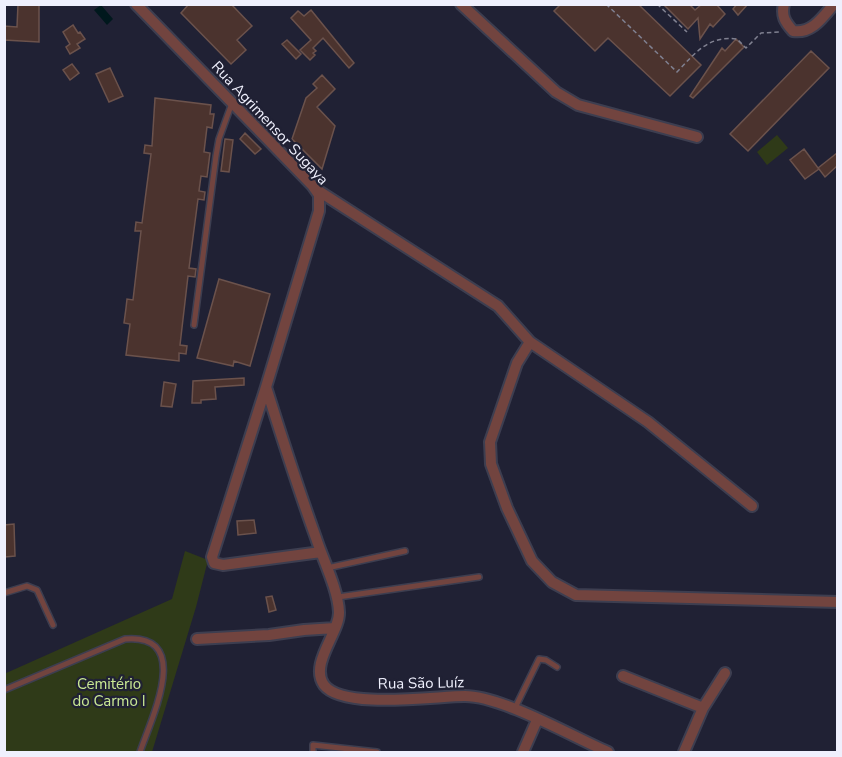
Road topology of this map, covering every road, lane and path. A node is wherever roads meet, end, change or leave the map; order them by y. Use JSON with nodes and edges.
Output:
{"nodes":[{"id":1,"x":136,"y":4,"type":"edge"},
{"id":2,"x":460,"y":4,"type":"edge"},
{"id":3,"x":606,"y":4,"type":"edge"},
{"id":4,"x":657,"y":4,"type":"edge"},
{"id":5,"x":784,"y":4,"type":"edge"},
{"id":6,"x":834,"y":4,"type":"edge"},
{"id":7,"x":791,"y":28,"type":"junction"},
{"id":8,"x":687,"y":32,"type":"dead end"},
{"id":9,"x":232,"y":101,"type":"junction"},
{"id":10,"x":697,"y":137,"type":"dead end"},
{"id":11,"x":315,"y":189,"type":"junction"},
{"id":12,"x":194,"y":325,"type":"dead end"},
{"id":13,"x":530,"y":342,"type":"junction"},
{"id":14,"x":266,"y":387,"type":"junction"},
{"id":15,"x":752,"y":506,"type":"dead end"},
{"id":16,"x":405,"y":551,"type":"dead end"},
{"id":17,"x":321,"y":552,"type":"junction"},
{"id":18,"x":327,"y":568,"type":"junction"},
{"id":19,"x":479,"y":577,"type":"dead end"},
{"id":20,"x":4,"y":593,"type":"edge"},
{"id":21,"x":336,"y":597,"type":"junction"},
{"id":22,"x":837,"y":602,"type":"edge"},
{"id":23,"x":53,"y":625,"type":"dead end"},
{"id":24,"x":335,"y":628,"type":"junction"},
{"id":25,"x":197,"y":639,"type":"dead end"},
{"id":26,"x":557,"y":667,"type":"dead end"},
{"id":27,"x":725,"y":673,"type":"dead end"},
{"id":28,"x":623,"y":676,"type":"dead end"},
{"id":29,"x":4,"y":690,"type":"edge"},
{"id":30,"x":703,"y":708,"type":"junction"},
{"id":31,"x":514,"y":710,"type":"junction"},
{"id":32,"x":537,"y":720,"type":"junction"},
{"id":33,"x":140,"y":753,"type":"edge"},
{"id":34,"x":313,"y":753,"type":"edge"},
{"id":35,"x":377,"y":753,"type":"edge"},
{"id":36,"x":524,"y":753,"type":"edge"},
{"id":37,"x":608,"y":753,"type":"edge"},
{"id":38,"x":684,"y":753,"type":"edge"}],
"edges":[{"from":1,"to":9,"type":"street","name":"Rua Agrimensor Sugaya"},
{"from":2,"to":10,"type":"street"},
{"from":3,"to":7,"type":"path"},
{"from":4,"to":8,"type":"path"},
{"from":5,"to":7,"type":"street"},
{"from":6,"to":7,"type":"street"},
{"from":9,"to":11,"type":"street","name":"Rua Agrimensor Sugaya"},
{"from":9,"to":12,"type":"lane"},
{"from":11,"to":13,"type":"street"},
{"from":11,"to":14,"type":"street","name":"Rua Agrimensor Sugaya"},
{"from":13,"to":15,"type":"street"},
{"from":13,"to":22,"type":"street"},
{"from":14,"to":17,"type":"street"},
{"from":14,"to":17,"type":"street","name":"Rua Agrimensor Sugaya"},
{"from":16,"to":18,"type":"lane"},
{"from":17,"to":18,"type":"street"},
{"from":18,"to":21,"type":"street"},
{"from":19,"to":21,"type":"lane"},
{"from":20,"to":23,"type":"lane"},
{"from":21,"to":24,"type":"street"},
{"from":24,"to":25,"type":"street"},
{"from":24,"to":31,"type":"street","name":"Rua São Luíz"},
{"from":26,"to":31,"type":"lane"},
{"from":27,"to":30,"type":"street"},
{"from":28,"to":30,"type":"street"},
{"from":29,"to":33,"type":"lane"},
{"from":30,"to":38,"type":"street"},
{"from":31,"to":32,"type":"street","name":"Rua São Luíz"},
{"from":32,"to":36,"type":"street"},
{"from":32,"to":37,"type":"street","name":"Rua São Luíz"},
{"from":34,"to":35,"type":"lane"}]}
